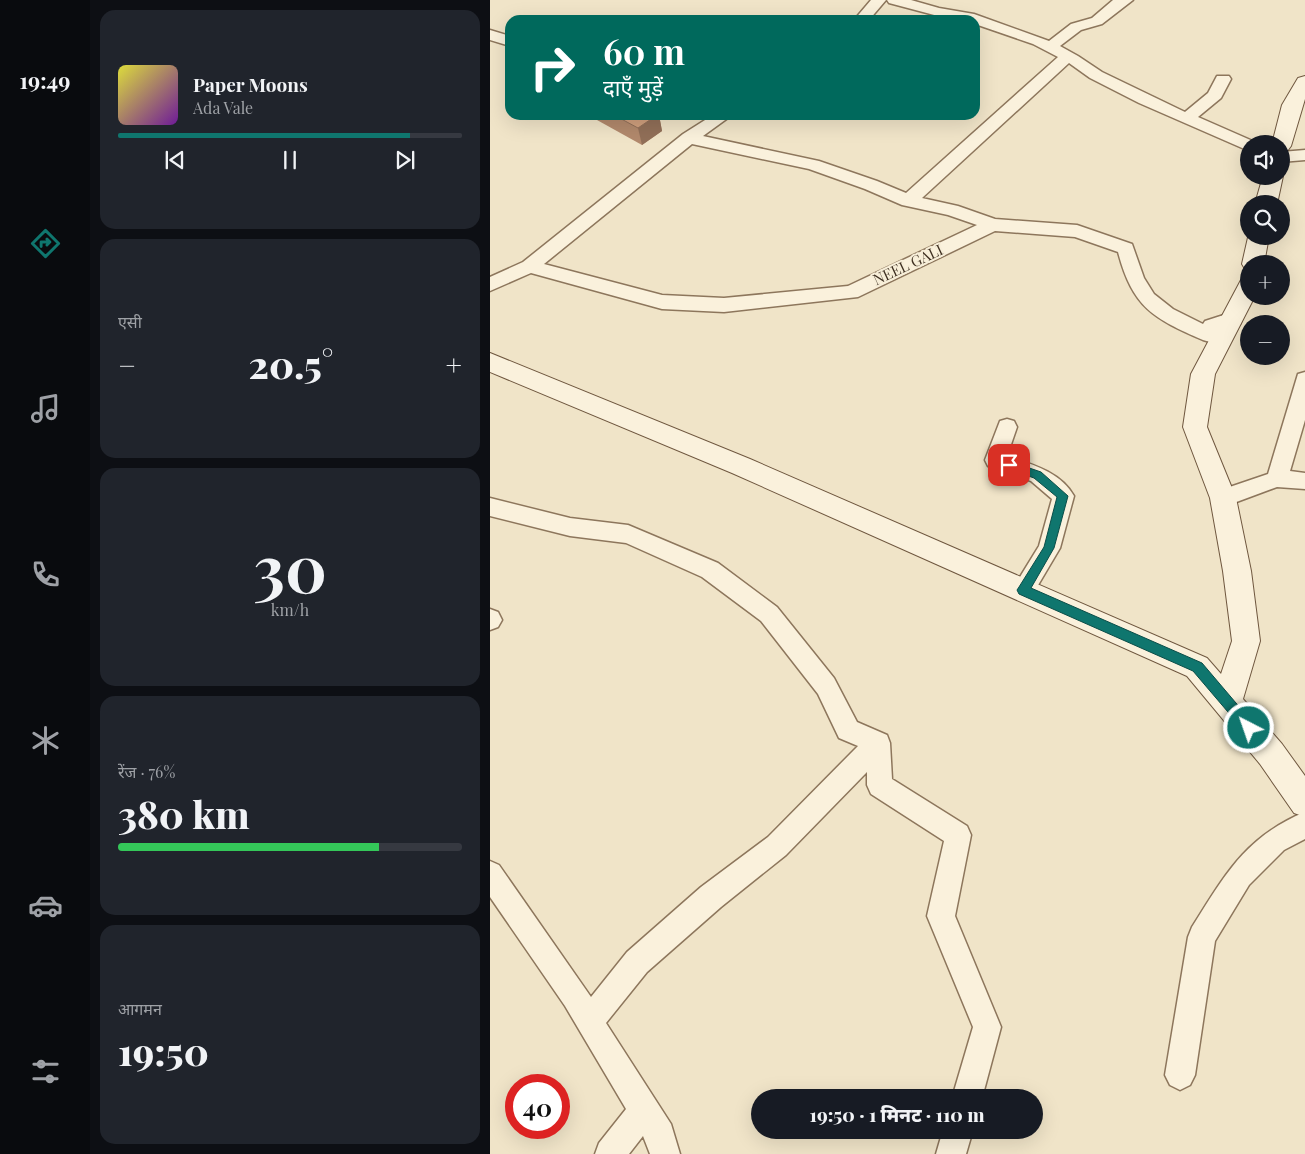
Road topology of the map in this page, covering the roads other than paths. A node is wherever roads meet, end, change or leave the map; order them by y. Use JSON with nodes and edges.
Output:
{"nodes":[{"id":1,"x":879,"y":0,"type":"edge"},
{"id":2,"x":894,"y":0,"type":"edge"},
{"id":3,"x":1126,"y":0,"type":"edge"},
{"id":4,"x":940,"y":6,"type":"edge"},
{"id":5,"x":866,"y":15,"type":"edge"},
{"id":6,"x":966,"y":15,"type":"edge"},
{"id":7,"x":980,"y":20,"type":"edge"},
{"id":8,"x":490,"y":35,"type":"edge"},
{"id":9,"x":505,"y":40,"type":"edge"},
{"id":10,"x":1050,"y":47,"type":"junction"},
{"id":11,"x":1068,"y":56,"type":"junction"},
{"id":12,"x":1223,"y":80,"type":"dead end"},
{"id":13,"x":1305,"y":82,"type":"edge"},
{"id":14,"x":1186,"y":119,"type":"junction"},
{"id":15,"x":716,"y":120,"type":"edge"},
{"id":16,"x":1284,"y":135,"type":"edge"},
{"id":17,"x":689,"y":138,"type":"junction"},
{"id":18,"x":1240,"y":142,"type":"edge"},
{"id":19,"x":1305,"y":156,"type":"edge"},
{"id":20,"x":1290,"y":157,"type":"edge"},
{"id":21,"x":908,"y":201,"type":"junction"},
{"id":22,"x":993,"y":225,"type":"junction"},
{"id":23,"x":530,"y":266,"type":"junction"},
{"id":24,"x":490,"y":285,"type":"edge"},
{"id":25,"x":1240,"y":303,"type":"edge"},
{"id":26,"x":1232,"y":319,"type":"junction"},
{"id":27,"x":490,"y":362,"type":"edge"},
{"id":28,"x":1305,"y":379,"type":"edge"},
{"id":29,"x":1007,"y":427,"type":"dead end"},
{"id":30,"x":1277,"y":479,"type":"junction"},
{"id":31,"x":1305,"y":481,"type":"edge"},
{"id":32,"x":1224,"y":498,"type":"junction"},
{"id":33,"x":490,"y":507,"type":"edge"},
{"id":34,"x":1023,"y":590,"type":"junction"},
{"id":35,"x":1227,"y":701,"type":"junction"},
{"id":36,"x":878,"y":743,"type":"junction"},
{"id":37,"x":1305,"y":802,"type":"edge"},
{"id":38,"x":1305,"y":825,"type":"edge"},
{"id":39,"x":490,"y":874,"type":"edge"},
{"id":40,"x":589,"y":1022,"type":"junction"},
{"id":41,"x":1180,"y":1075,"type":"dead end"},
{"id":42,"x":970,"y":1089,"type":"edge"},
{"id":43,"x":644,"y":1110,"type":"junction"},
{"id":44,"x":955,"y":1139,"type":"edge"},
{"id":45,"x":610,"y":1154,"type":"edge"},
{"id":46,"x":665,"y":1154,"type":"edge"},
{"id":47,"x":951,"y":1154,"type":"edge"}],
"edges":[{"from":1,"to":5,"type":"street"},
{"from":2,"to":4,"type":"street"},
{"from":3,"to":10,"type":"street"},
{"from":4,"to":6,"type":"street"},
{"from":7,"to":10,"type":"street"},
{"from":8,"to":9,"type":"street"},
{"from":10,"to":11,"type":"street"},
{"from":11,"to":14,"type":"street"},
{"from":11,"to":21,"type":"street"},
{"from":12,"to":14,"type":"street"},
{"from":13,"to":16,"type":"street"},
{"from":14,"to":18,"type":"street"},
{"from":15,"to":17,"type":"street"},
{"from":17,"to":21,"type":"street"},
{"from":17,"to":23,"type":"street"},
{"from":19,"to":20,"type":"street"},
{"from":21,"to":22,"type":"street"},
{"from":22,"to":23,"type":"street","name":"NEEL GALI"},
{"from":22,"to":26,"type":"street","name":"NEEL GALI"},
{"from":23,"to":24,"type":"street"},
{"from":25,"to":26,"type":"street"},
{"from":26,"to":32,"type":"street"},
{"from":27,"to":34,"type":"street"},
{"from":28,"to":30,"type":"street"},
{"from":29,"to":34,"type":"street"},
{"from":30,"to":31,"type":"street"},
{"from":30,"to":32,"type":"street"},
{"from":32,"to":35,"type":"street"},
{"from":33,"to":36,"type":"street"},
{"from":34,"to":35,"type":"street"},
{"from":35,"to":37,"type":"street"},
{"from":36,"to":40,"type":"street"},
{"from":36,"to":42,"type":"street"},
{"from":38,"to":41,"type":"street"},
{"from":39,"to":40,"type":"street"},
{"from":40,"to":43,"type":"street"},
{"from":43,"to":45,"type":"street"},
{"from":43,"to":46,"type":"street"},
{"from":44,"to":47,"type":"street"}]}
